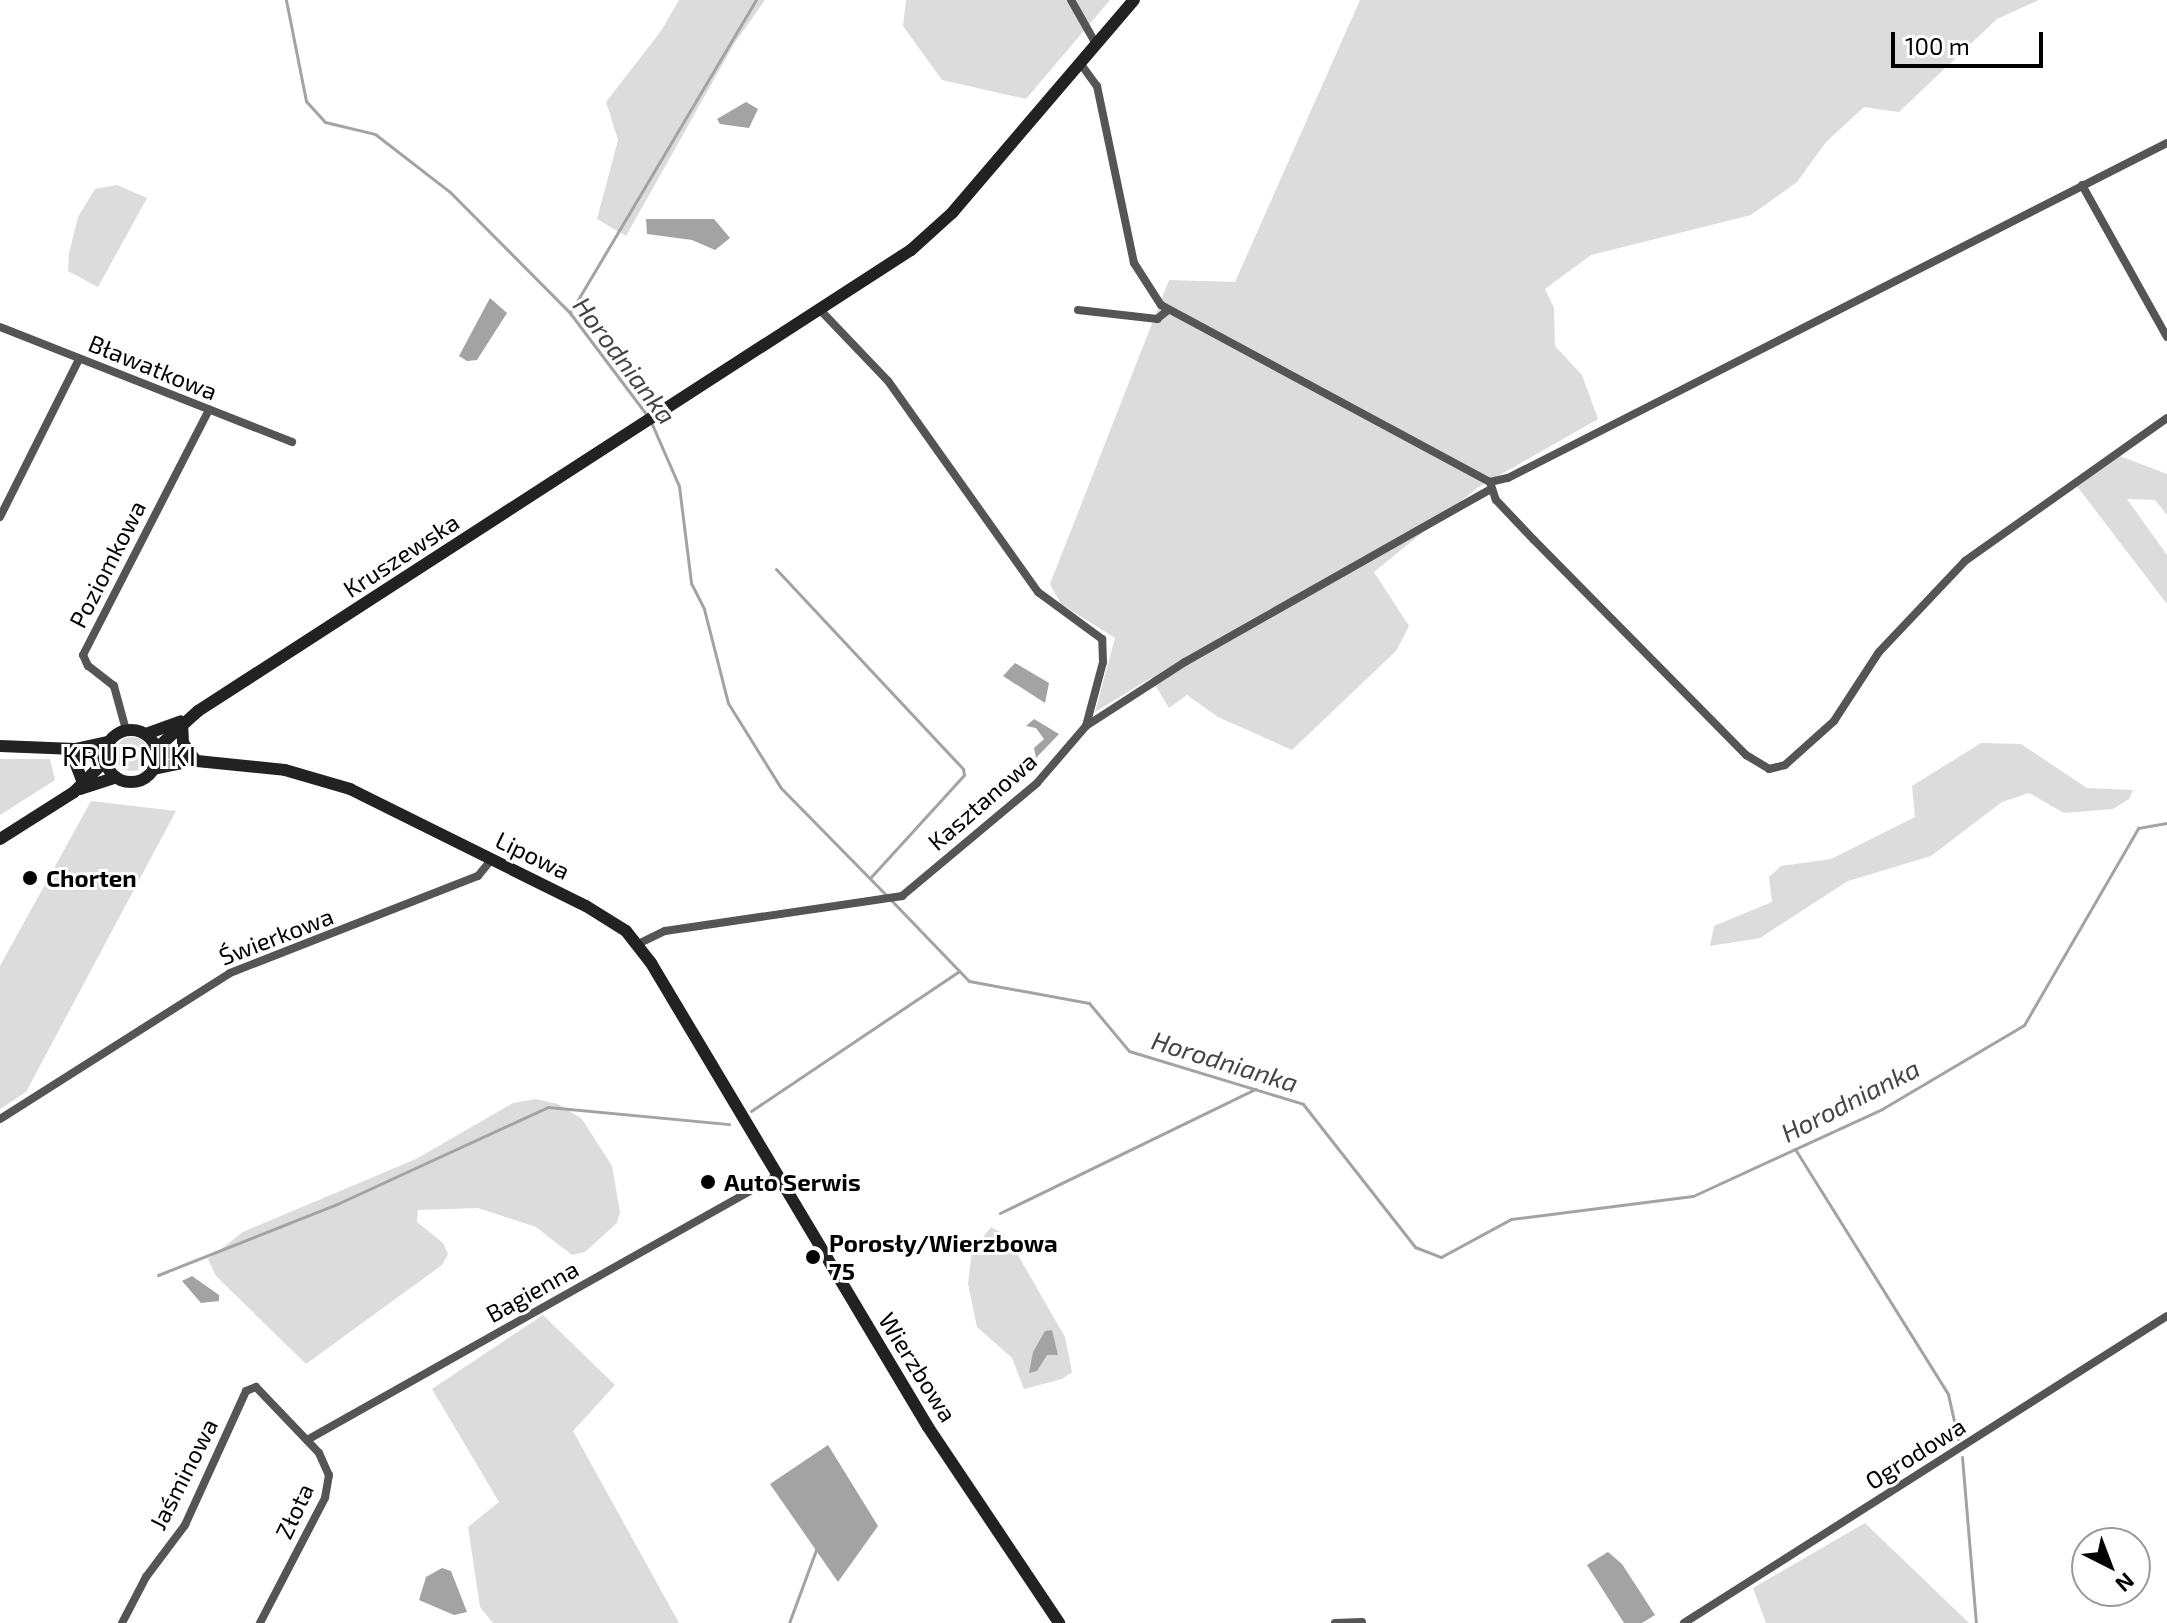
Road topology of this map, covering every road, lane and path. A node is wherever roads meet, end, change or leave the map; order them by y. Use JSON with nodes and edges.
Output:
{"nodes":[{"id":1,"x":1071,"y":0,"type":"edge"},
{"id":2,"x":1134,"y":0,"type":"edge"},
{"id":3,"x":1096,"y":44,"type":"junction"},
{"id":4,"x":1080,"y":63,"type":"junction"},
{"id":5,"x":2167,"y":143,"type":"edge"},
{"id":6,"x":2082,"y":185,"type":"junction"},
{"id":7,"x":1078,"y":310,"type":"dead end"},
{"id":8,"x":1168,"y":310,"type":"junction"},
{"id":9,"x":821,"y":311,"type":"junction"},
{"id":10,"x":0,"y":327,"type":"edge"},
{"id":11,"x":2167,"y":337,"type":"edge"},
{"id":12,"x":79,"y":359,"type":"junction"},
{"id":13,"x":209,"y":410,"type":"junction"},
{"id":14,"x":2167,"y":418,"type":"edge"},
{"id":15,"x":292,"y":442,"type":"dead end"},
{"id":16,"x":1490,"y":486,"type":"junction"},
{"id":17,"x":0,"y":517,"type":"edge"},
{"id":18,"x":185,"y":721,"type":"junction"},
{"id":19,"x":1086,"y":726,"type":"junction"},
{"id":20,"x":126,"y":730,"type":"junction"},
{"id":21,"x":146,"y":734,"type":"junction"},
{"id":22,"x":109,"y":742,"type":"junction"},
{"id":23,"x":0,"y":746,"type":"edge"},
{"id":24,"x":72,"y":749,"type":"junction"},
{"id":25,"x":156,"y":749,"type":"junction"},
{"id":26,"x":106,"y":760,"type":"junction"},
{"id":27,"x":197,"y":761,"type":"junction"},
{"id":28,"x":154,"y":769,"type":"junction"},
{"id":29,"x":116,"y":777,"type":"junction"},
{"id":30,"x":78,"y":787,"type":"junction"},
{"id":31,"x":0,"y":839,"type":"edge"},
{"id":32,"x":492,"y":859,"type":"junction"},
{"id":33,"x":638,"y":944,"type":"junction"},
{"id":34,"x":0,"y":1119,"type":"edge"},
{"id":35,"x":746,"y":1129,"type":"joint"},
{"id":36,"x":775,"y":1177,"type":"junction"},
{"id":37,"x":2167,"y":1316,"type":"edge"},
{"id":38,"x":256,"y":1387,"type":"joint"},
{"id":39,"x":307,"y":1440,"type":"junction"},
{"id":40,"x":1362,"y":1622,"type":"edge"},
{"id":41,"x":122,"y":1623,"type":"edge"},
{"id":42,"x":260,"y":1623,"type":"edge"},
{"id":43,"x":1059,"y":1623,"type":"edge"},
{"id":44,"x":1335,"y":1623,"type":"edge"},
{"id":45,"x":1684,"y":1623,"type":"edge"}],
"edges":[{"from":1,"to":3,"type":"street"},
{"from":2,"to":3,"type":"street","name":"Kruszewska"},
{"from":3,"to":4,"type":"street","name":"Kruszewska"},
{"from":4,"to":8,"type":"street"},
{"from":4,"to":9,"type":"street","name":"Kruszewska"},
{"from":5,"to":6,"type":"street"},
{"from":6,"to":11,"type":"street"},
{"from":6,"to":16,"type":"street"},
{"from":7,"to":8,"type":"street"},
{"from":8,"to":16,"type":"street"},
{"from":9,"to":18,"type":"street","name":"Kruszewska"},
{"from":9,"to":19,"type":"street"},
{"from":10,"to":12,"type":"street","name":"Bławatkowa"},
{"from":12,"to":13,"type":"street","name":"Bławatkowa"},
{"from":12,"to":17,"type":"street"},
{"from":13,"to":15,"type":"street","name":"Bławatkowa"},
{"from":13,"to":20,"type":"street","name":"Poziomkowa"},
{"from":14,"to":16,"type":"street"},
{"from":16,"to":19,"type":"street"},
{"from":18,"to":21,"type":"street","name":"Kruszewska"},
{"from":18,"to":25,"type":"street","name":"Kruszewska"},
{"from":18,"to":27,"type":"street"},
{"from":19,"to":33,"type":"street","name":"Kasztanowa"},
{"from":20,"to":21,"type":"street"},
{"from":20,"to":22,"type":"street"},
{"from":21,"to":25,"type":"street"},
{"from":22,"to":24,"type":"street"},
{"from":22,"to":26,"type":"street"},
{"from":23,"to":24,"type":"street"},
{"from":24,"to":26,"type":"street"},
{"from":24,"to":30,"type":"street"},
{"from":25,"to":27,"type":"street","name":"Lipowa"},
{"from":25,"to":28,"type":"street"},
{"from":26,"to":29,"type":"street"},
{"from":26,"to":30,"type":"street"},
{"from":27,"to":28,"type":"street","name":"Lipowa"},
{"from":27,"to":32,"type":"street","name":"Lipowa"},
{"from":28,"to":29,"type":"street"},
{"from":29,"to":30,"type":"street"},
{"from":30,"to":31,"type":"street"},
{"from":32,"to":33,"type":"street","name":"Lipowa"},
{"from":32,"to":34,"type":"street","name":"Świerkowa"},
{"from":33,"to":35,"type":"street","name":"Lipowa"},
{"from":35,"to":36,"type":"street","name":"Wierzbowa"},
{"from":36,"to":39,"type":"street","name":"Bagienna"},
{"from":36,"to":43,"type":"street","name":"Wierzbowa"},
{"from":37,"to":45,"type":"street","name":"Ogrodowa"},
{"from":38,"to":39,"type":"street","name":"Złota"},
{"from":38,"to":41,"type":"street","name":"Jaśminowa"},
{"from":39,"to":42,"type":"street","name":"Złota"},
{"from":40,"to":44,"type":"street"}]}
